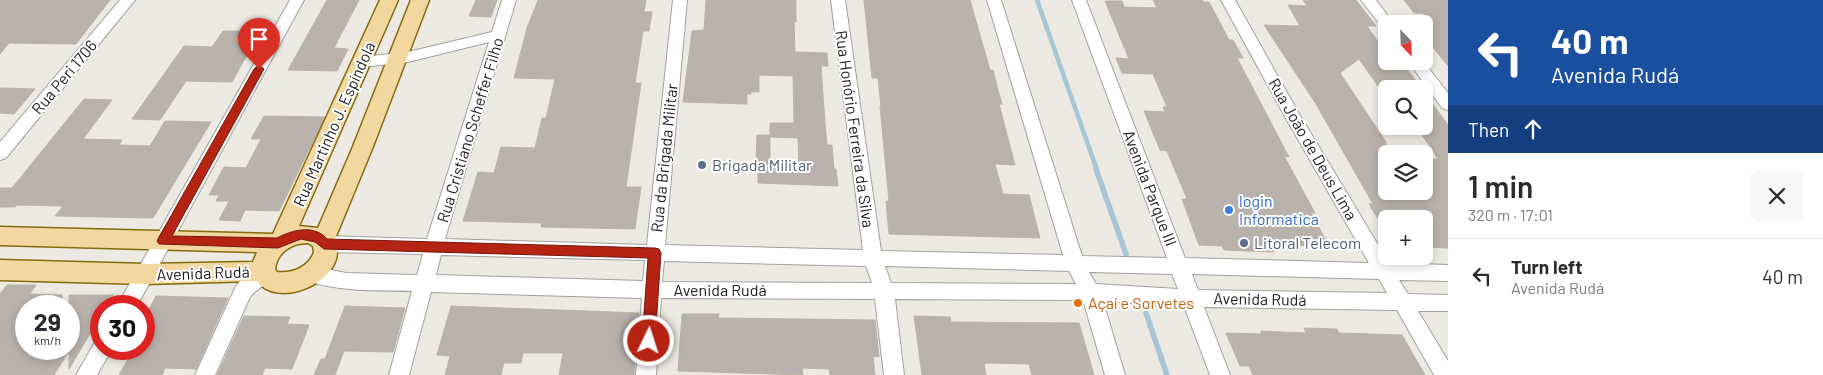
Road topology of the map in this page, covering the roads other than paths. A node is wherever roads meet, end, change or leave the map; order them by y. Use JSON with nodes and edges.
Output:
{"nodes":[{"id":1,"x":128,"y":0,"type":"edge"},
{"id":2,"x":297,"y":0,"type":"edge"},
{"id":3,"x":389,"y":0,"type":"edge"},
{"id":4,"x":420,"y":0,"type":"edge"},
{"id":5,"x":509,"y":0,"type":"edge"},
{"id":6,"x":680,"y":0,"type":"edge"},
{"id":7,"x":838,"y":0,"type":"edge"},
{"id":8,"x":994,"y":0,"type":"edge"},
{"id":9,"x":1079,"y":0,"type":"edge"},
{"id":10,"x":1228,"y":0,"type":"edge"},
{"id":11,"x":1368,"y":0,"type":"edge"},
{"id":12,"x":1380,"y":15,"type":"edge"},
{"id":13,"x":498,"y":36,"type":"junction"},
{"id":14,"x":397,"y":60,"type":"junction"},
{"id":15,"x":362,"y":62,"type":"junction"},
{"id":16,"x":1422,"y":70,"type":"edge"},
{"id":17,"x":1448,"y":104,"type":"edge"},
{"id":18,"x":0,"y":154,"type":"edge"},
{"id":19,"x":0,"y":236,"type":"edge"},
{"id":20,"x":163,"y":241,"type":"junction"},
{"id":21,"x":279,"y":242,"type":"junction"},
{"id":22,"x":324,"y":243,"type":"junction"},
{"id":23,"x":434,"y":247,"type":"junction"},
{"id":24,"x":655,"y":253,"type":"junction"},
{"id":25,"x":873,"y":258,"type":"junction"},
{"id":26,"x":1075,"y":264,"type":"junction"},
{"id":27,"x":1179,"y":266,"type":"junction"},
{"id":28,"x":0,"y":270,"type":"edge"},
{"id":29,"x":1386,"y":272,"type":"junction"},
{"id":30,"x":264,"y":273,"type":"junction"},
{"id":31,"x":1448,"y":273,"type":"edge"},
{"id":32,"x":146,"y":274,"type":"junction"},
{"id":33,"x":312,"y":274,"type":"junction"},
{"id":34,"x":425,"y":283,"type":"junction"},
{"id":35,"x":653,"y":290,"type":"junction"},
{"id":36,"x":884,"y":290,"type":"junction"},
{"id":37,"x":1090,"y":292,"type":"junction"},
{"id":38,"x":134,"y":295,"type":"edge"},
{"id":39,"x":1190,"y":298,"type":"junction"},
{"id":40,"x":1403,"y":302,"type":"junction"},
{"id":41,"x":1448,"y":303,"type":"edge"},
{"id":42,"x":95,"y":360,"type":"edge"},
{"id":43,"x":86,"y":375,"type":"edge"},
{"id":44,"x":205,"y":375,"type":"edge"},
{"id":45,"x":399,"y":375,"type":"edge"},
{"id":46,"x":646,"y":375,"type":"edge"},
{"id":47,"x":894,"y":375,"type":"edge"},
{"id":48,"x":1115,"y":375,"type":"edge"},
{"id":49,"x":1220,"y":375,"type":"edge"},
{"id":50,"x":1445,"y":375,"type":"edge"}],
"edges":[{"from":1,"to":18,"type":"street","name":"Rua Peri 1706"},
{"from":2,"to":20,"type":"street"},
{"from":3,"to":15,"type":"main road","name":"Rua Martinho J. Espíndola"},
{"from":4,"to":14,"type":"main road","name":"Rua Martinho J. Espíndola"},
{"from":5,"to":13,"type":"street","name":"Rua Cristiano Scheffer Filho"},
{"from":6,"to":24,"type":"street","name":"Rua da Brigada Militar"},
{"from":7,"to":25,"type":"street","name":"Rua Honório Ferreira da Silva"},
{"from":8,"to":26,"type":"street"},
{"from":9,"to":27,"type":"street","name":"Avenida Parque III"},
{"from":10,"to":29,"type":"street","name":"Rua João de Deus Lima"},
{"from":11,"to":12,"type":"street"},
{"from":13,"to":14,"type":"street"},
{"from":13,"to":23,"type":"street","name":"Rua Cristiano Scheffer Filho"},
{"from":14,"to":15,"type":"street"},
{"from":14,"to":22,"type":"main road","name":"Rua Martinho J. Espíndola"},
{"from":15,"to":21,"type":"main road","name":"Rua Martinho J. Espíndola"},
{"from":16,"to":17,"type":"street"},
{"from":19,"to":20,"type":"main road","name":"Avenida Rudá"},
{"from":20,"to":21,"type":"main road","name":"Avenida Rudá"},
{"from":20,"to":32,"type":"street"},
{"from":21,"to":22,"type":"main road","name":"Avenida Rudá"},
{"from":21,"to":30,"type":"main road","name":"Rua Martinho J. Espíndola"},
{"from":22,"to":23,"type":"street","name":"Avenida Rudá"},
{"from":22,"to":33,"type":"main road","name":"Rua Martinho J. Espíndola"},
{"from":23,"to":24,"type":"street","name":"Avenida Rudá"},
{"from":23,"to":34,"type":"street","name":"Rua Cristiano Scheffer Filho"},
{"from":24,"to":25,"type":"street","name":"Avenida Rudá"},
{"from":24,"to":35,"type":"street","name":"Rua da Brigada Militar"},
{"from":25,"to":26,"type":"street","name":"Avenida Rudá"},
{"from":25,"to":36,"type":"street","name":"Rua Honório Ferreira da Silva"},
{"from":26,"to":27,"type":"street","name":"Avenida Rudá"},
{"from":26,"to":37,"type":"street"},
{"from":27,"to":29,"type":"street","name":"Avenida Rudá"},
{"from":27,"to":39,"type":"street","name":"Avenida Parque III"},
{"from":28,"to":32,"type":"main road","name":"Avenida Rudá"},
{"from":29,"to":31,"type":"street","name":"Avenida Rudá"},
{"from":29,"to":40,"type":"street","name":"Rua João de Deus Lima"},
{"from":30,"to":32,"type":"main road","name":"Avenida Rudá"},
{"from":30,"to":33,"type":"main road","name":"Avenida Rudá"},
{"from":30,"to":44,"type":"street"},
{"from":32,"to":38,"type":"street"},
{"from":33,"to":34,"type":"street","name":"Avenida Rudá"},
{"from":34,"to":35,"type":"street","name":"Avenida Rudá"},
{"from":34,"to":45,"type":"street","name":"Rua Cristiano Scheffer Filho"},
{"from":35,"to":36,"type":"street","name":"Avenida Rudá"},
{"from":35,"to":46,"type":"street","name":"Rua da Brigada Militar"},
{"from":36,"to":37,"type":"street","name":"Avenida Rudá"},
{"from":36,"to":47,"type":"street"},
{"from":37,"to":39,"type":"street","name":"Avenida Rudá"},
{"from":37,"to":48,"type":"street"},
{"from":39,"to":40,"type":"street","name":"Avenida Rudá"},
{"from":39,"to":49,"type":"street","name":"Avenida Parque III"},
{"from":40,"to":41,"type":"street","name":"Avenida Rudá"},
{"from":40,"to":50,"type":"street","name":"Rua João de Deus Lima"},
{"from":42,"to":43,"type":"street"}]}
